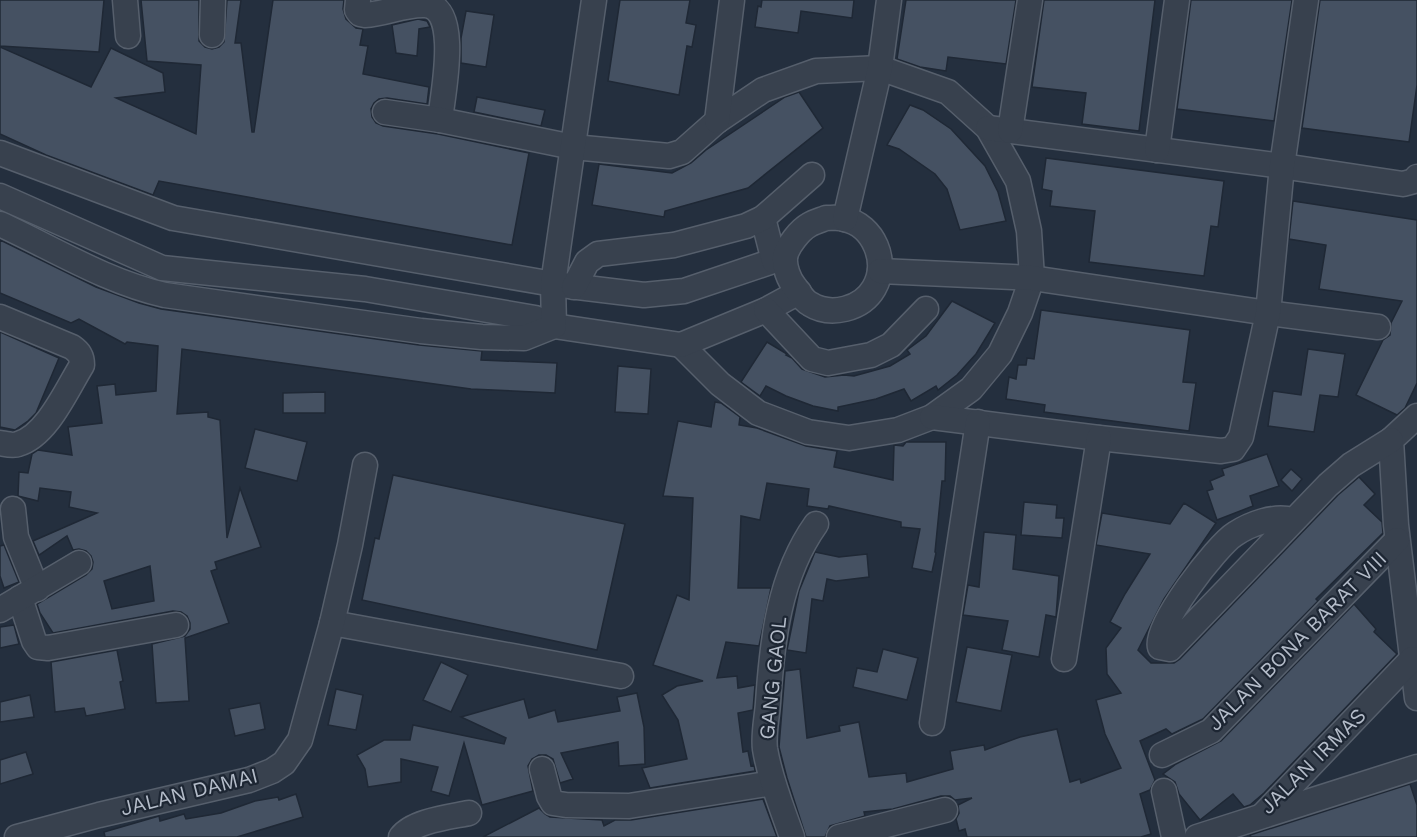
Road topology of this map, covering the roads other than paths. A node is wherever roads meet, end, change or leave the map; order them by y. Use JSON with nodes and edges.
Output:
{"nodes":[{"id":1,"x":125,"y":0,"type":"edge"},
{"id":2,"x":213,"y":0,"type":"edge"},
{"id":3,"x":358,"y":0,"type":"edge"},
{"id":4,"x":594,"y":0,"type":"edge"},
{"id":5,"x":732,"y":0,"type":"edge"},
{"id":6,"x":890,"y":0,"type":"edge"},
{"id":7,"x":1030,"y":0,"type":"edge"},
{"id":8,"x":1177,"y":0,"type":"edge"},
{"id":9,"x":1306,"y":0,"type":"edge"},
{"id":10,"x":212,"y":34,"type":"dead end"},
{"id":11,"x":128,"y":36,"type":"dead end"},
{"id":12,"x":880,"y":68,"type":"junction"},
{"id":13,"x":385,"y":112,"type":"dead end"},
{"id":14,"x":440,"y":120,"type":"junction"},
{"id":15,"x":717,"y":121,"type":"junction"},
{"id":16,"x":999,"y":130,"type":"junction"},
{"id":17,"x":573,"y":147,"type":"junction"},
{"id":18,"x":1157,"y":150,"type":"junction"},
{"id":19,"x":0,"y":153,"type":"edge"},
{"id":20,"x":1282,"y":166,"type":"junction"},
{"id":21,"x":812,"y":175,"type":"dead end"},
{"id":22,"x":1417,"y":177,"type":"edge"},
{"id":23,"x":0,"y":196,"type":"edge"},
{"id":24,"x":763,"y":218,"type":"junction"},
{"id":25,"x":845,"y":219,"type":"junction"},
{"id":26,"x":0,"y":224,"type":"edge"},
{"id":27,"x":779,"y":259,"type":"junction"},
{"id":28,"x":880,"y":271,"type":"junction"},
{"id":29,"x":1032,"y":278,"type":"junction"},
{"id":30,"x":563,"y":285,"type":"junction"},
{"id":31,"x":799,"y":292,"type":"junction"},
{"id":32,"x":926,"y":309,"type":"dead end"},
{"id":33,"x":766,"y":310,"type":"junction"},
{"id":34,"x":1268,"y":313,"type":"junction"},
{"id":35,"x":0,"y":316,"type":"edge"},
{"id":36,"x":554,"y":326,"type":"junction"},
{"id":37,"x":1378,"y":327,"type":"dead end"},
{"id":38,"x":681,"y":345,"type":"junction"},
{"id":39,"x":1417,"y":416,"type":"edge"},
{"id":40,"x":932,"y":417,"type":"junction"},
{"id":41,"x":978,"y":422,"type":"junction"},
{"id":42,"x":1099,"y":438,"type":"junction"},
{"id":43,"x":1391,"y":441,"type":"junction"},
{"id":44,"x":0,"y":443,"type":"edge"},
{"id":45,"x":365,"y":465,"type":"dead end"},
{"id":46,"x":13,"y":509,"type":"dead end"},
{"id":47,"x":1292,"y":520,"type":"junction"},
{"id":48,"x":816,"y":524,"type":"dead end"},
{"id":49,"x":1403,"y":527,"type":"edge"},
{"id":50,"x":80,"y":563,"type":"dead end"},
{"id":51,"x":19,"y":599,"type":"edge"},
{"id":52,"x":332,"y":623,"type":"junction"},
{"id":53,"x":176,"y":625,"type":"dead end"},
{"id":54,"x":1413,"y":630,"type":"edge"},
{"id":55,"x":1412,"y":658,"type":"junction"},
{"id":56,"x":1064,"y":659,"type":"dead end"},
{"id":57,"x":621,"y":676,"type":"dead end"},
{"id":58,"x":1417,"y":698,"type":"edge"},
{"id":59,"x":932,"y":723,"type":"dead end"},
{"id":60,"x":1162,"y":755,"type":"dead end"},
{"id":61,"x":1417,"y":767,"type":"edge"},
{"id":62,"x":542,"y":769,"type":"dead end"},
{"id":63,"x":773,"y":783,"type":"junction"},
{"id":64,"x":1164,"y":791,"type":"dead end"},
{"id":65,"x":945,"y":810,"type":"dead end"},
{"id":66,"x":469,"y":813,"type":"dead end"},
{"id":67,"x":1261,"y":817,"type":"junction"},
{"id":68,"x":1203,"y":836,"type":"edge"},
{"id":69,"x":17,"y":837,"type":"edge"},
{"id":70,"x":401,"y":837,"type":"edge"},
{"id":71,"x":792,"y":837,"type":"edge"},
{"id":72,"x":838,"y":837,"type":"edge"},
{"id":73,"x":1174,"y":837,"type":"edge"}],
"edges":[{"from":1,"to":11,"type":"street"},
{"from":2,"to":10,"type":"street"},
{"from":3,"to":14,"type":"street"},
{"from":4,"to":17,"type":"street"},
{"from":5,"to":15,"type":"street"},
{"from":6,"to":12,"type":"street"},
{"from":7,"to":16,"type":"street"},
{"from":8,"to":18,"type":"street"},
{"from":9,"to":20,"type":"street"},
{"from":12,"to":15,"type":"street"},
{"from":12,"to":16,"type":"street"},
{"from":12,"to":25,"type":"street"},
{"from":13,"to":14,"type":"street"},
{"from":14,"to":17,"type":"street"},
{"from":15,"to":17,"type":"street"},
{"from":16,"to":18,"type":"street"},
{"from":16,"to":29,"type":"street"},
{"from":17,"to":30,"type":"street"},
{"from":18,"to":20,"type":"street"},
{"from":19,"to":30,"type":"street"},
{"from":20,"to":22,"type":"street"},
{"from":20,"to":34,"type":"street"},
{"from":21,"to":24,"type":"street"},
{"from":23,"to":36,"type":"street"},
{"from":24,"to":27,"type":"street"},
{"from":24,"to":30,"type":"street"},
{"from":25,"to":27,"type":"street"},
{"from":25,"to":28,"type":"street"},
{"from":26,"to":36,"type":"street"},
{"from":27,"to":30,"type":"street"},
{"from":27,"to":31,"type":"street"},
{"from":28,"to":29,"type":"street"},
{"from":28,"to":31,"type":"street"},
{"from":29,"to":34,"type":"street"},
{"from":29,"to":40,"type":"street"},
{"from":30,"to":36,"type":"street"},
{"from":31,"to":33,"type":"street"},
{"from":32,"to":33,"type":"street"},
{"from":33,"to":38,"type":"street"},
{"from":34,"to":37,"type":"street"},
{"from":34,"to":42,"type":"street"},
{"from":35,"to":44,"type":"street"},
{"from":36,"to":38,"type":"street"},
{"from":38,"to":40,"type":"street"},
{"from":39,"to":43,"type":"street"},
{"from":40,"to":41,"type":"street"},
{"from":41,"to":42,"type":"street"},
{"from":41,"to":59,"type":"street"},
{"from":42,"to":56,"type":"street"},
{"from":43,"to":47,"type":"street"},
{"from":43,"to":49,"type":"street"},
{"from":45,"to":52,"type":"street","name":"JALAN DAMAI"},
{"from":46,"to":51,"type":"street"},
{"from":47,"to":47,"type":"street"},
{"from":48,"to":63,"type":"street","name":"GANG GAOL"},
{"from":49,"to":54,"type":"street"},
{"from":49,"to":60,"type":"street","name":"JALAN BONA BARAT VIII"},
{"from":50,"to":51,"type":"street"},
{"from":51,"to":53,"type":"street"},
{"from":52,"to":57,"type":"street"},
{"from":52,"to":69,"type":"street","name":"JALAN DAMAI"},
{"from":54,"to":55,"type":"street"},
{"from":55,"to":58,"type":"street"},
{"from":55,"to":67,"type":"street","name":"JALAN IRMAS"},
{"from":61,"to":67,"type":"street"},
{"from":62,"to":63,"type":"street"},
{"from":63,"to":71,"type":"street","name":"GANG GAOL"},
{"from":64,"to":73,"type":"street"},
{"from":65,"to":72,"type":"street"},
{"from":66,"to":70,"type":"street"},
{"from":67,"to":68,"type":"street","name":"JALAN IRMAS"}]}
